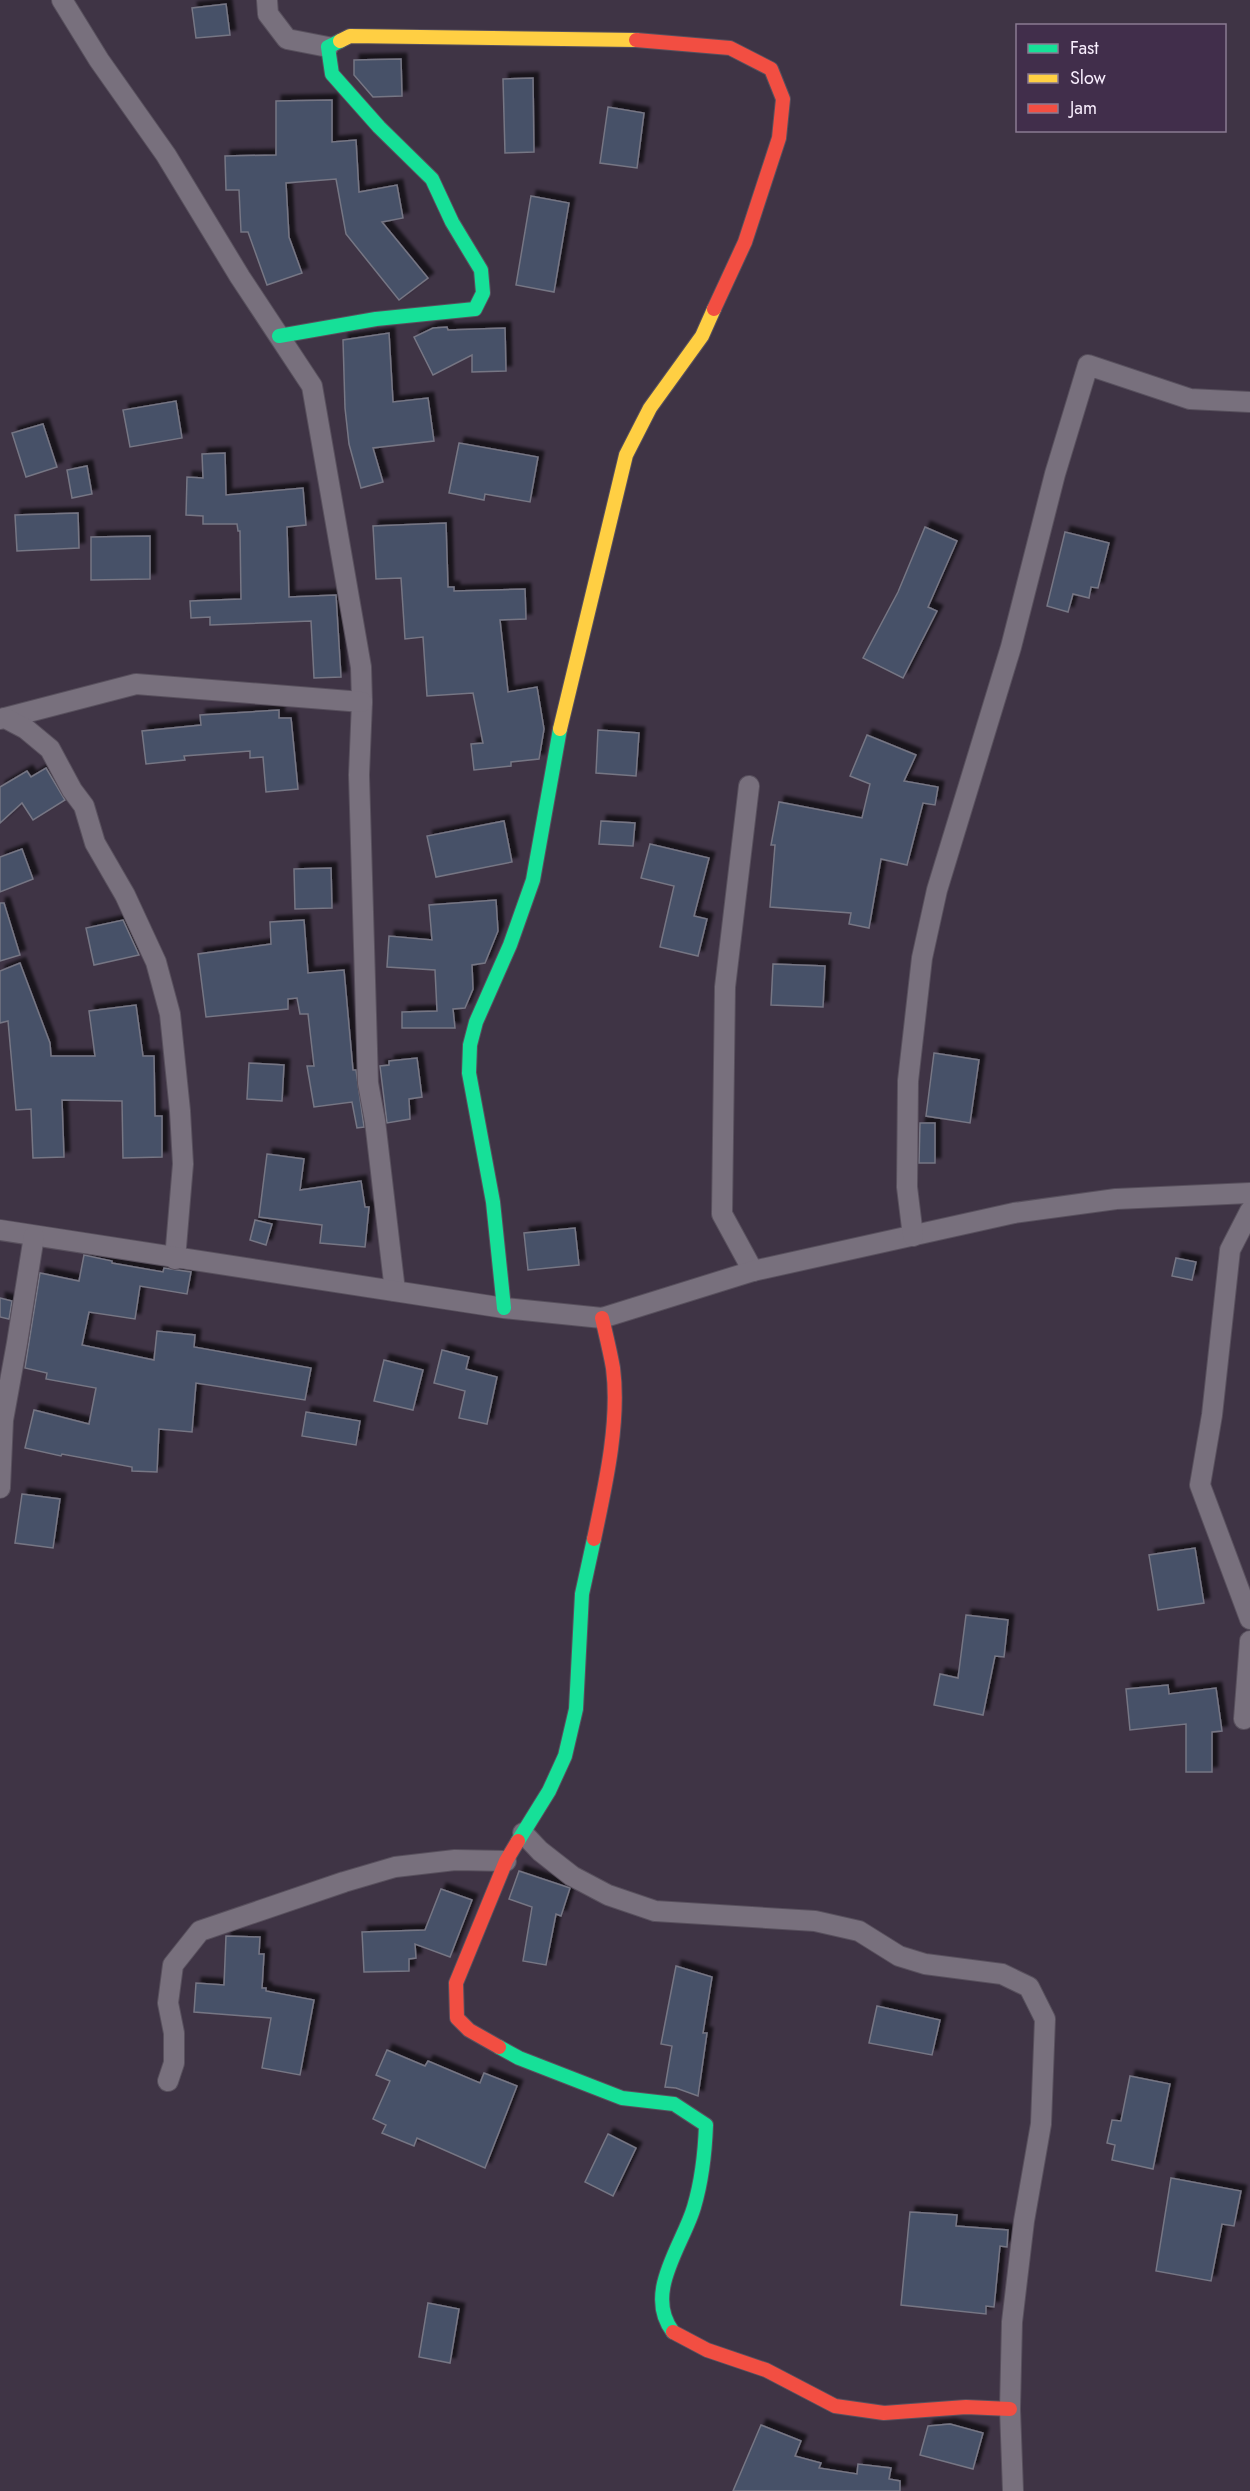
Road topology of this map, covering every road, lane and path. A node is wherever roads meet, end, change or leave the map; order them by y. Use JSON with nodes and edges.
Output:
{"nodes":[{"id":1,"x":62,"y":0,"type":"edge"},
{"id":2,"x":267,"y":0,"type":"edge"},
{"id":3,"x":328,"y":47,"type":"junction"},
{"id":4,"x":279,"y":336,"type":"junction"},
{"id":5,"x":1250,"y":402,"type":"edge"},
{"id":6,"x":362,"y":702,"type":"junction"},
{"id":7,"x":2,"y":719,"type":"edge"},
{"id":8,"x":749,"y":786,"type":"dead end"},
{"id":9,"x":1250,"y":1193,"type":"edge"},
{"id":10,"x":1250,"y":1211,"type":"edge"},
{"id":11,"x":0,"y":1230,"type":"edge"},
{"id":12,"x":34,"y":1236,"type":"junction"},
{"id":13,"x":914,"y":1236,"type":"junction"},
{"id":14,"x":175,"y":1259,"type":"junction"},
{"id":15,"x":753,"y":1271,"type":"junction"},
{"id":16,"x":395,"y":1291,"type":"junction"},
{"id":17,"x":504,"y":1308,"type":"junction"},
{"id":18,"x":602,"y":1318,"type":"junction"},
{"id":19,"x":0,"y":1488,"type":"edge"},
{"id":20,"x":1250,"y":1619,"type":"edge"},
{"id":21,"x":1250,"y":1641,"type":"edge"},
{"id":22,"x":1244,"y":1719,"type":"dead end"},
{"id":23,"x":523,"y":1833,"type":"junction"},
{"id":24,"x":507,"y":1862,"type":"junction"},
{"id":25,"x":168,"y":2081,"type":"dead end"},
{"id":26,"x":1010,"y":2409,"type":"junction"},
{"id":27,"x":1013,"y":2491,"type":"edge"}],
"edges":[{"from":1,"to":4,"type":"street"},
{"from":2,"to":3,"type":"street"},
{"from":3,"to":4,"type":"street"},
{"from":3,"to":17,"type":"street"},
{"from":4,"to":6,"type":"street"},
{"from":5,"to":13,"type":"street"},
{"from":6,"to":7,"type":"street"},
{"from":6,"to":16,"type":"street"},
{"from":7,"to":14,"type":"street"},
{"from":8,"to":15,"type":"street"},
{"from":9,"to":13,"type":"street"},
{"from":10,"to":20,"type":"street"},
{"from":11,"to":12,"type":"street"},
{"from":12,"to":14,"type":"street"},
{"from":12,"to":19,"type":"street"},
{"from":13,"to":15,"type":"street"},
{"from":14,"to":16,"type":"street"},
{"from":15,"to":18,"type":"street"},
{"from":16,"to":17,"type":"street"},
{"from":17,"to":18,"type":"street"},
{"from":18,"to":23,"type":"street"},
{"from":21,"to":22,"type":"street"},
{"from":23,"to":24,"type":"street"},
{"from":23,"to":26,"type":"street"},
{"from":24,"to":25,"type":"street"},
{"from":24,"to":26,"type":"street"},
{"from":26,"to":27,"type":"street"}]}
